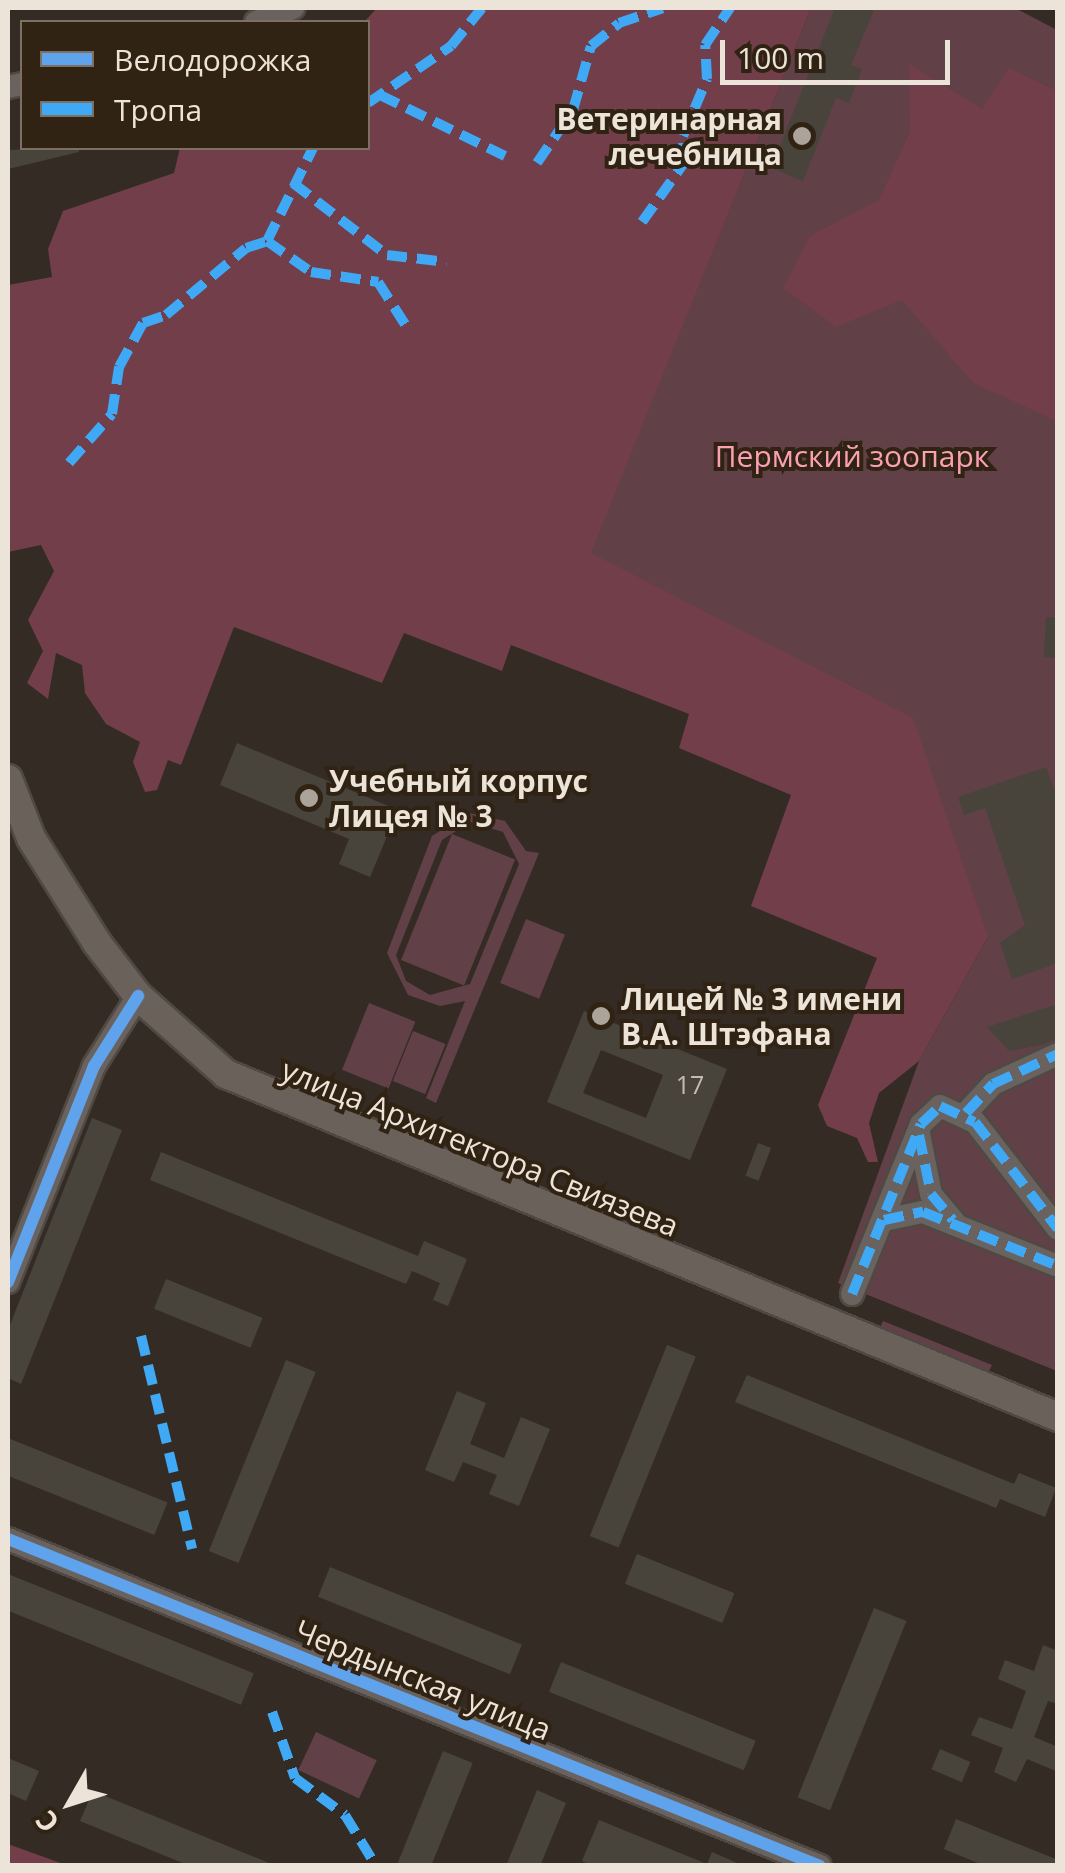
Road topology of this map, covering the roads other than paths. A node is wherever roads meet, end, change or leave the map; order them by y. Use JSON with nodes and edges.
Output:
{"nodes":[{"id":1,"x":8,"y":780,"type":"edge"},
{"id":2,"x":138,"y":996,"type":"junction"},
{"id":3,"x":1058,"y":1054,"type":"edge"},
{"id":4,"x":966,"y":1113,"type":"junction"},
{"id":5,"x":919,"y":1130,"type":"junction"},
{"id":6,"x":884,"y":1220,"type":"junction"},
{"id":7,"x":961,"y":1227,"type":"junction"},
{"id":8,"x":1058,"y":1229,"type":"edge"},
{"id":9,"x":1058,"y":1266,"type":"edge"},
{"id":10,"x":8,"y":1282,"type":"edge"},
{"id":11,"x":852,"y":1294,"type":"dead end"},
{"id":12,"x":1058,"y":1417,"type":"edge"},
{"id":13,"x":8,"y":1539,"type":"edge"},
{"id":14,"x":820,"y":1866,"type":"edge"}],
"edges":[{"from":1,"to":2,"type":"main road","name":"улица Архитектора Свиязева"},
{"from":2,"to":10,"type":"street"},
{"from":2,"to":12,"type":"main road","name":"улица Архитектора Свиязева"},
{"from":3,"to":4,"type":"street"},
{"from":4,"to":5,"type":"street"},
{"from":4,"to":8,"type":"street"},
{"from":5,"to":6,"type":"street"},
{"from":5,"to":7,"type":"street"},
{"from":6,"to":7,"type":"street"},
{"from":6,"to":11,"type":"street"},
{"from":7,"to":9,"type":"street"},
{"from":13,"to":14,"type":"street","name":"Чердынская улица"}]}
